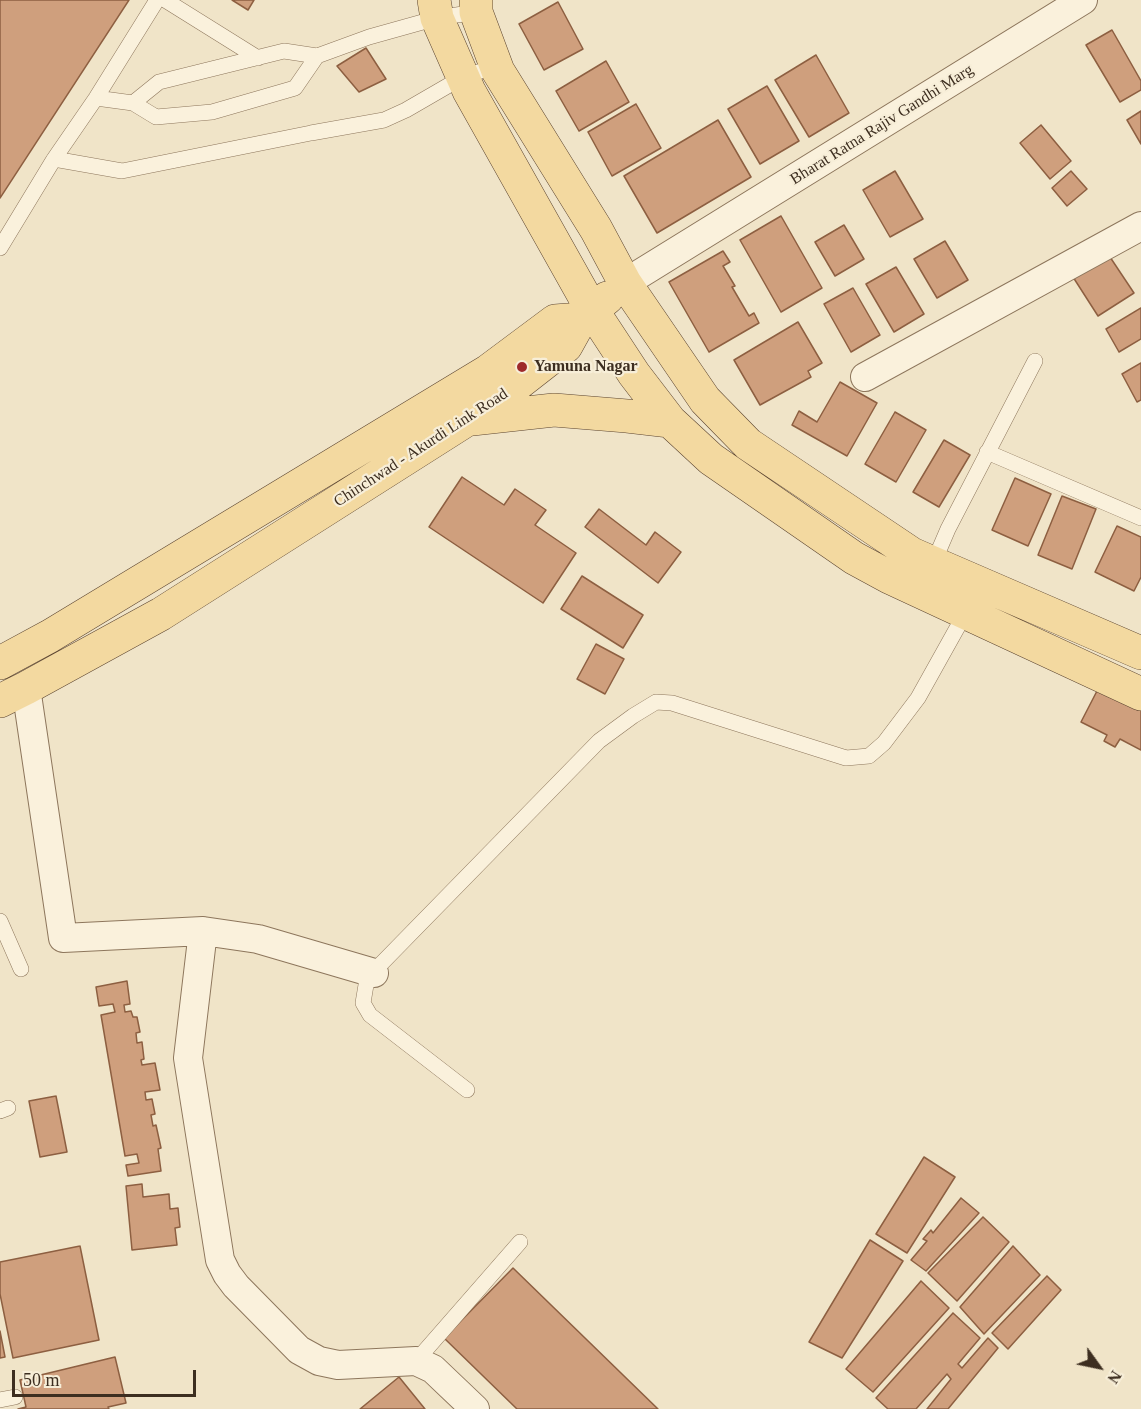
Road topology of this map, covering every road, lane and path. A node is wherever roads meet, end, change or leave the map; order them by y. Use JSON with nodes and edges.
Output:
{"nodes":[{"id":1,"x":157,"y":0,"type":"edge"},
{"id":2,"x":165,"y":0,"type":"edge"},
{"id":3,"x":1083,"y":0,"type":"edge"},
{"id":4,"x":476,"y":6,"type":"edge"},
{"id":5,"x":436,"y":9,"type":"edge"},
{"id":6,"x":317,"y":56,"type":"junction"},
{"id":7,"x":258,"y":58,"type":"junction"},
{"id":8,"x":496,"y":66,"type":"junction"},
{"id":9,"x":463,"y":78,"type":"junction"},
{"id":10,"x":96,"y":98,"type":"junction"},
{"id":11,"x":133,"y":103,"type":"junction"},
{"id":12,"x":54,"y":159,"type":"junction"},
{"id":13,"x":1140,"y":229,"type":"edge"},
{"id":14,"x":0,"y":247,"type":"edge"},
{"id":15,"x":625,"y":283,"type":"junction"},
{"id":16,"x":587,"y":314,"type":"junction"},
{"id":17,"x":1035,"y":361,"type":"dead end"},
{"id":18,"x":865,"y":377,"type":"dead end"},
{"id":19,"x":468,"y":419,"type":"junction"},
{"id":20,"x":670,"y":421,"type":"junction"},
{"id":21,"x":987,"y":452,"type":"junction"},
{"id":22,"x":1141,"y":518,"type":"edge"},
{"id":23,"x":933,"y":564,"type":"junction"},
{"id":24,"x":966,"y":612,"type":"junction"},
{"id":25,"x":1141,"y":653,"type":"edge"},
{"id":26,"x":0,"y":663,"type":"edge"},
{"id":27,"x":1141,"y":694,"type":"edge"},
{"id":28,"x":13,"y":695,"type":"edge"},
{"id":29,"x":0,"y":921,"type":"edge"},
{"id":30,"x":203,"y":931,"type":"junction"},
{"id":31,"x":21,"y":969,"type":"dead end"},
{"id":32,"x":374,"y":973,"type":"junction"},
{"id":33,"x":467,"y":1089,"type":"dead end"},
{"id":34,"x":520,"y":1242,"type":"dead end"},
{"id":35,"x":416,"y":1361,"type":"junction"},
{"id":36,"x":475,"y":1409,"type":"edge"}],
"edges":[{"from":1,"to":10,"type":"lane"},
{"from":2,"to":7,"type":"lane"},
{"from":3,"to":15,"type":"street","name":"Bharat Ratna Rajiv Gandhi Marg"},
{"from":4,"to":5,"type":"lane"},
{"from":4,"to":8,"type":"main road"},
{"from":5,"to":6,"type":"lane"},
{"from":5,"to":9,"type":"main road"},
{"from":6,"to":7,"type":"lane"},
{"from":6,"to":11,"type":"lane"},
{"from":7,"to":11,"type":"lane"},
{"from":8,"to":9,"type":"lane"},
{"from":8,"to":15,"type":"main road"},
{"from":9,"to":12,"type":"lane"},
{"from":9,"to":16,"type":"main road"},
{"from":10,"to":11,"type":"lane"},
{"from":10,"to":12,"type":"lane"},
{"from":12,"to":14,"type":"lane"},
{"from":13,"to":18,"type":"street"},
{"from":15,"to":16,"type":"main road"},
{"from":15,"to":23,"type":"main road"},
{"from":16,"to":19,"type":"main road","name":"Chinchwad - Akurdi Link Road"},
{"from":16,"to":20,"type":"main road"},
{"from":16,"to":26,"type":"main road","name":"Chinchwad - Akurdi Link Road"},
{"from":17,"to":21,"type":"lane"},
{"from":19,"to":20,"type":"main road"},
{"from":19,"to":28,"type":"main road","name":"Chinchwad - Akurdi Link Road"},
{"from":20,"to":24,"type":"main road"},
{"from":21,"to":22,"type":"lane"},
{"from":21,"to":23,"type":"lane"},
{"from":23,"to":25,"type":"main road"},
{"from":24,"to":27,"type":"main road"},
{"from":24,"to":32,"type":"lane"},
{"from":28,"to":30,"type":"street"},
{"from":29,"to":31,"type":"lane"},
{"from":30,"to":32,"type":"street"},
{"from":30,"to":35,"type":"street"},
{"from":32,"to":33,"type":"lane"},
{"from":34,"to":35,"type":"lane"},
{"from":35,"to":36,"type":"street"}]}
